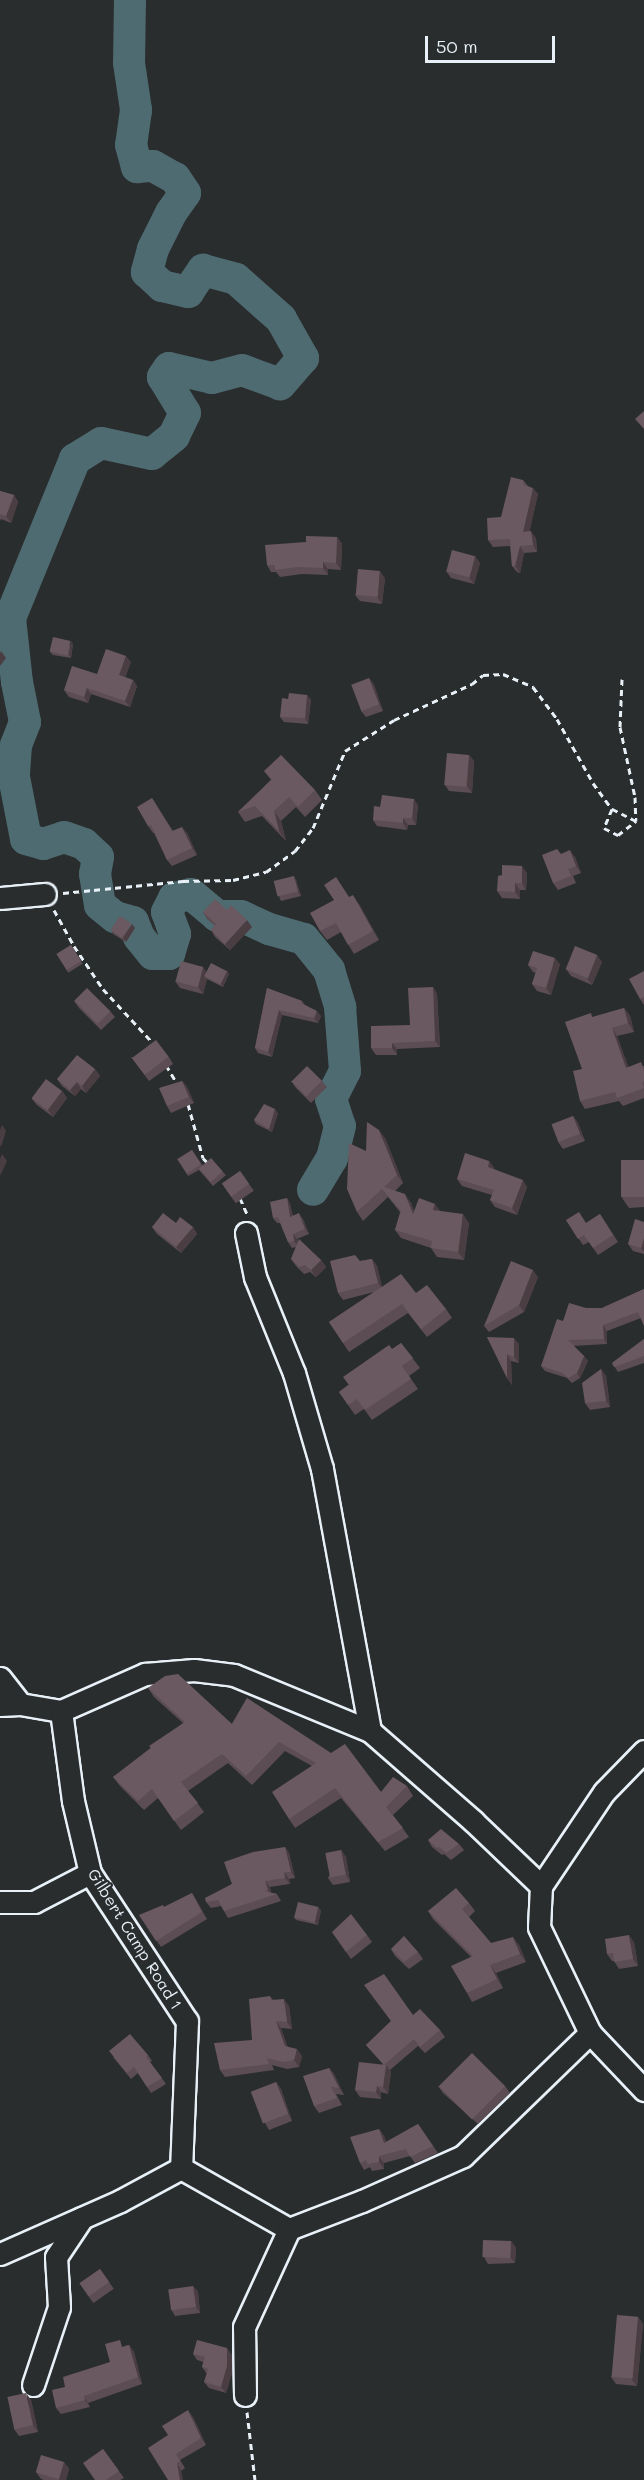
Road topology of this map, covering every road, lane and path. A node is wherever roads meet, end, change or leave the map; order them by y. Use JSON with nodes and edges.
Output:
{"nodes":[{"id":1,"x":622,"y":679,"type":"dead end"},
{"id":2,"x":612,"y":809,"type":"junction"},
{"id":3,"x":636,"y":821,"type":"junction"},
{"id":4,"x":81,"y":892,"type":"dead end"},
{"id":5,"x":45,"y":894,"type":"joint"},
{"id":6,"x":0,"y":898,"type":"edge"},
{"id":7,"x":159,"y":1053,"type":"edge"},
{"id":8,"x":165,"y":1063,"type":"edge"},
{"id":9,"x":211,"y":1166,"type":"edge"},
{"id":10,"x":239,"y":1196,"type":"edge"},
{"id":11,"x":246,"y":1233,"type":"joint"},
{"id":12,"x":0,"y":1678,"type":"edge"},
{"id":13,"x":10,"y":1704,"type":"edge"},
{"id":14,"x":61,"y":1711,"type":"junction"},
{"id":15,"x":370,"y":1731,"type":"junction"},
{"id":16,"x":644,"y":1750,"type":"edge"},
{"id":17,"x":90,"y":1873,"type":"junction"},
{"id":18,"x":541,"y":1886,"type":"junction"},
{"id":19,"x":0,"y":1902,"type":"edge"},
{"id":20,"x":590,"y":2033,"type":"junction"},
{"id":21,"x":644,"y":2090,"type":"edge"},
{"id":22,"x":181,"y":2168,"type":"junction"},
{"id":23,"x":82,"y":2218,"type":"junction"},
{"id":24,"x":289,"y":2229,"type":"junction"},
{"id":25,"x":0,"y":2254,"type":"edge"},
{"id":26,"x":33,"y":2385,"type":"dead end"},
{"id":27,"x":245,"y":2395,"type":"joint"},
{"id":28,"x":255,"y":2480,"type":"edge"}],
"edges":[{"from":1,"to":3,"type":"path"},
{"from":2,"to":3,"type":"path"},
{"from":2,"to":3,"type":"path"},
{"from":2,"to":4,"type":"path"},
{"from":5,"to":6,"type":"street"},
{"from":5,"to":7,"type":"path"},
{"from":8,"to":9,"type":"path"},
{"from":10,"to":11,"type":"path"},
{"from":11,"to":15,"type":"street"},
{"from":12,"to":13,"type":"street"},
{"from":13,"to":14,"type":"street"},
{"from":14,"to":15,"type":"street"},
{"from":14,"to":17,"type":"street","name":"Gilbert Camp Road 1"},
{"from":15,"to":18,"type":"street"},
{"from":16,"to":18,"type":"street"},
{"from":17,"to":19,"type":"street"},
{"from":17,"to":22,"type":"street","name":"Gilbert Camp Road 1"},
{"from":18,"to":20,"type":"street"},
{"from":20,"to":21,"type":"street"},
{"from":20,"to":24,"type":"street"},
{"from":22,"to":23,"type":"street"},
{"from":22,"to":24,"type":"street"},
{"from":23,"to":25,"type":"street"},
{"from":23,"to":26,"type":"street"},
{"from":24,"to":27,"type":"street"},
{"from":27,"to":28,"type":"path"}]}
